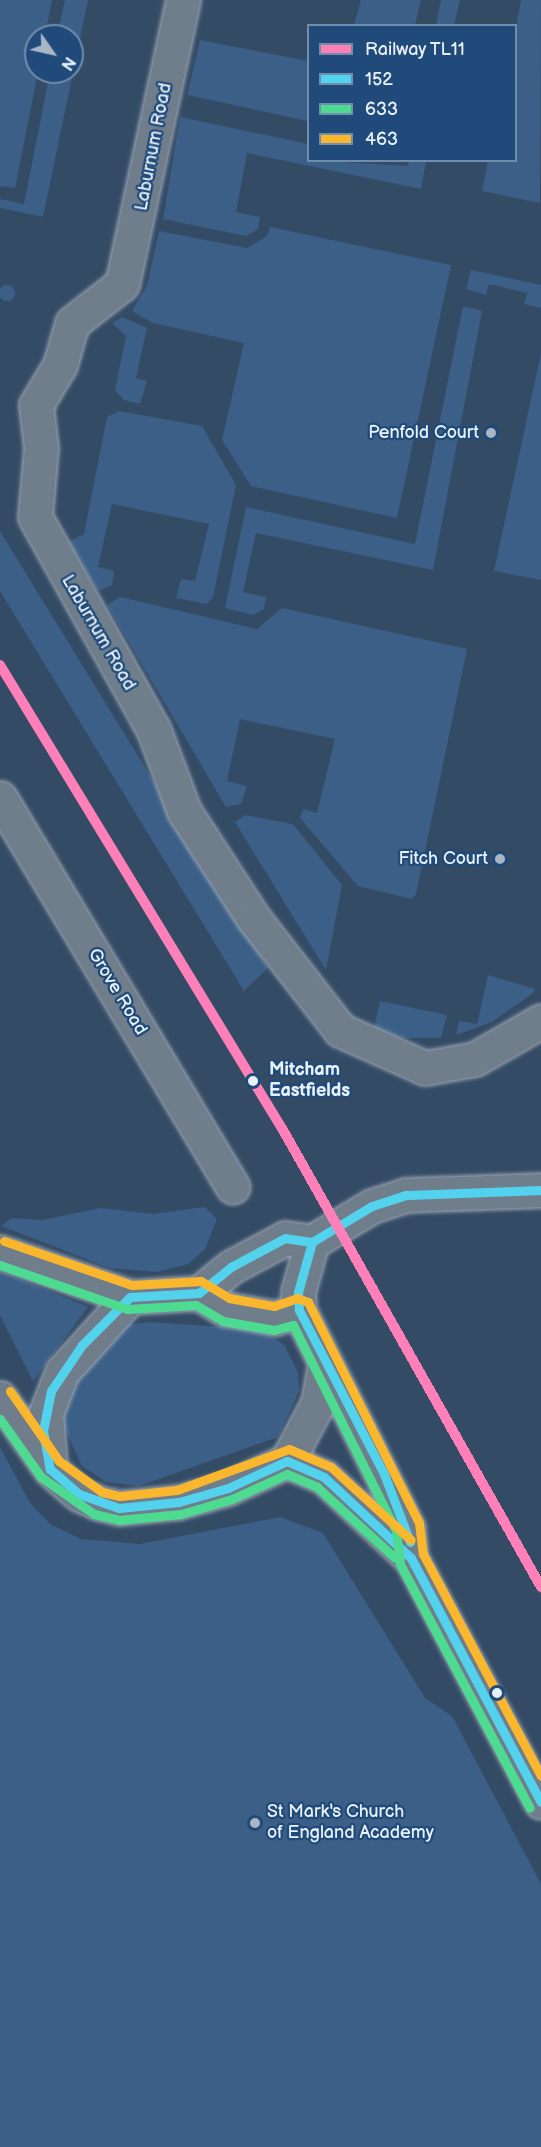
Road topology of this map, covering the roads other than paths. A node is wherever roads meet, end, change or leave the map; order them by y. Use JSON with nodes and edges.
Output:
{"nodes":[{"id":1,"x":183,"y":0,"type":"edge"},
{"id":2,"x":0,"y":798,"type":"edge"},
{"id":3,"x":541,"y":1021,"type":"edge"},
{"id":4,"x":233,"y":1187,"type":"dead end"},
{"id":5,"x":541,"y":1190,"type":"edge"},
{"id":6,"x":312,"y":1242,"type":"junction"},
{"id":7,"x":0,"y":1252,"type":"edge"},
{"id":8,"x":199,"y":1293,"type":"junction"},
{"id":9,"x":130,"y":1297,"type":"junction"},
{"id":10,"x":299,"y":1310,"type":"junction"},
{"id":11,"x":326,"y":1365,"type":"junction"},
{"id":12,"x":0,"y":1398,"type":"edge"},
{"id":13,"x":287,"y":1461,"type":"junction"},
{"id":14,"x":50,"y":1469,"type":"junction"},
{"id":15,"x":411,"y":1558,"type":"junction"},
{"id":16,"x":541,"y":1802,"type":"edge"}],
"edges":[{"from":1,"to":3,"type":"street","name":"Laburnum Road"},
{"from":2,"to":4,"type":"street","name":"Grove Road"},
{"from":5,"to":6,"type":"street"},
{"from":6,"to":8,"type":"street"},
{"from":6,"to":10,"type":"street"},
{"from":7,"to":9,"type":"street"},
{"from":8,"to":9,"type":"street"},
{"from":8,"to":10,"type":"street"},
{"from":9,"to":14,"type":"street"},
{"from":10,"to":11,"type":"street"},
{"from":11,"to":13,"type":"street"},
{"from":11,"to":15,"type":"street"},
{"from":12,"to":14,"type":"street"},
{"from":13,"to":14,"type":"street"},
{"from":13,"to":15,"type":"street"},
{"from":15,"to":16,"type":"street"}]}
